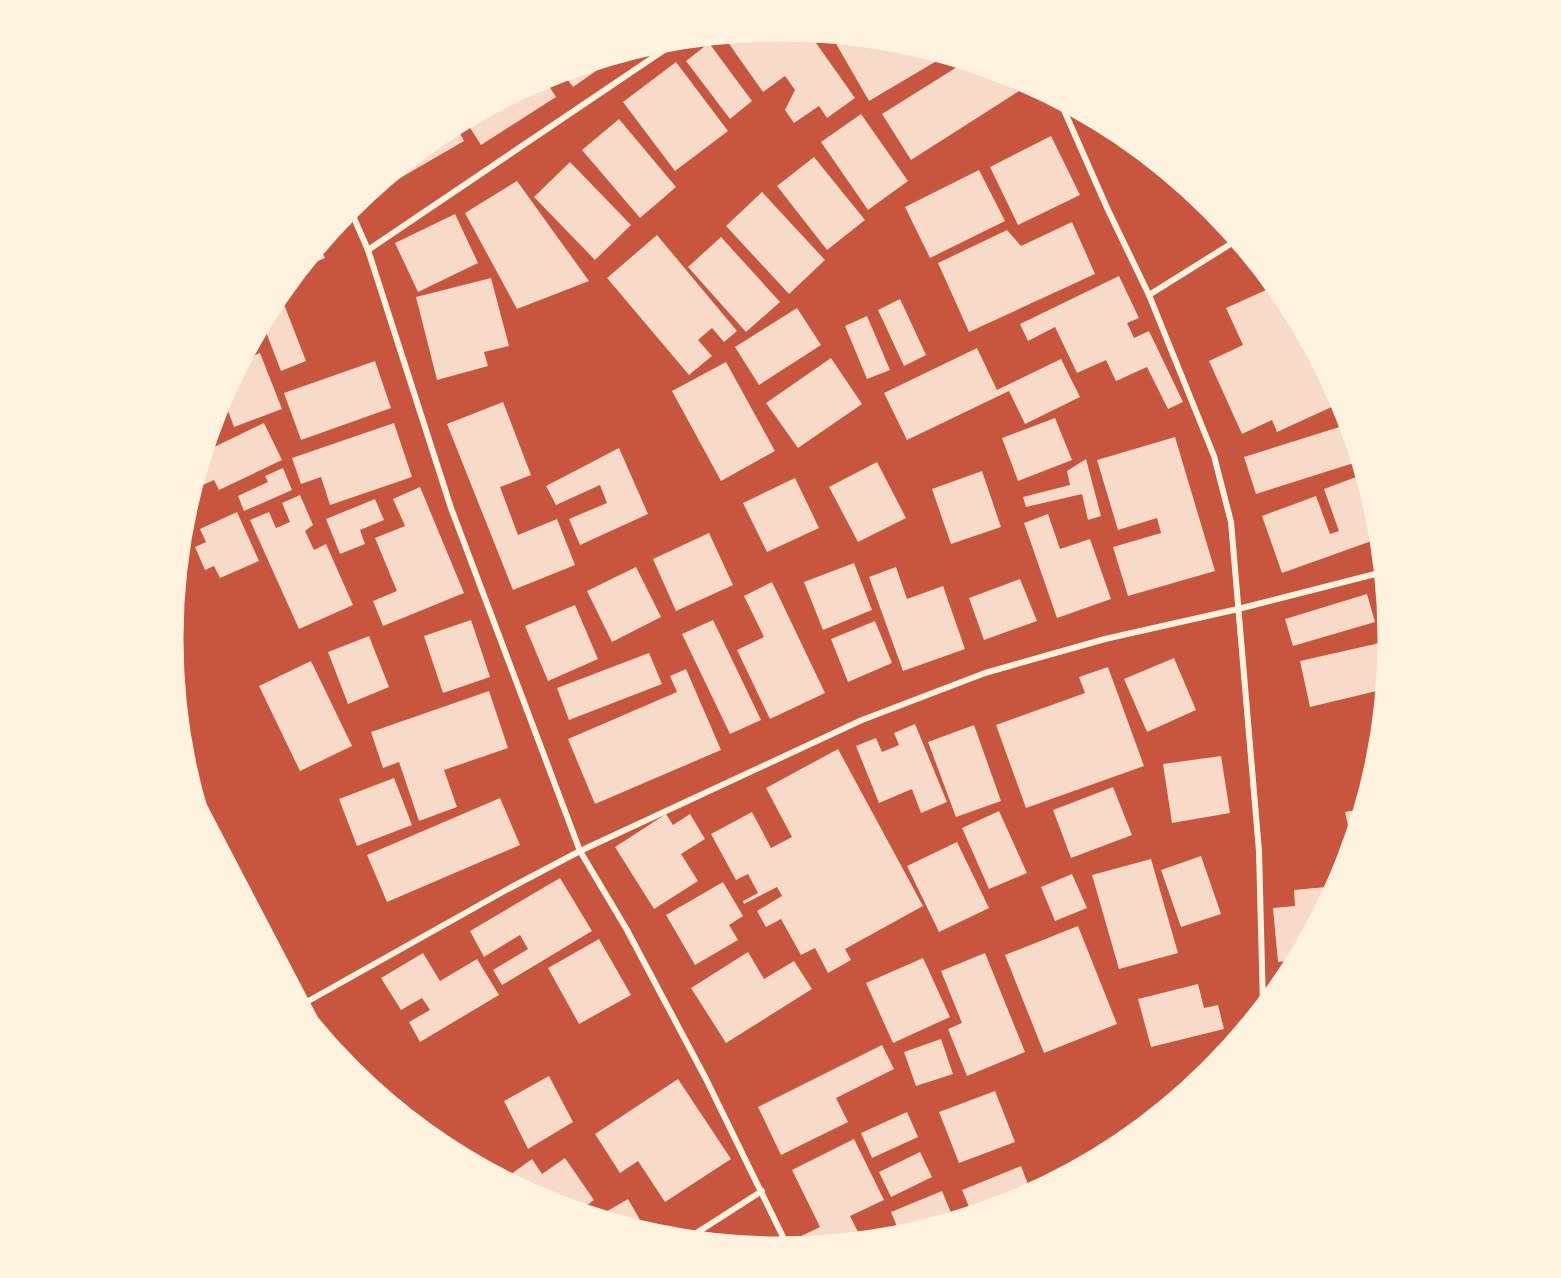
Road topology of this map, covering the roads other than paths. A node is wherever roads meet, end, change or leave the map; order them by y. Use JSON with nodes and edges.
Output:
{"nodes":[{"id":1,"x":660,"y":53,"type":"edge"},
{"id":2,"x":1065,"y":113,"type":"edge"},
{"id":3,"x":354,"y":219,"type":"edge"},
{"id":4,"x":1230,"y":244,"type":"edge"},
{"id":5,"x":368,"y":250,"type":"junction"},
{"id":6,"x":1149,"y":295,"type":"junction"},
{"id":7,"x":1375,"y":574,"type":"edge"},
{"id":8,"x":1238,"y":609,"type":"junction"},
{"id":9,"x":219,"y":845,"type":"edge"},
{"id":10,"x":580,"y":851,"type":"junction"},
{"id":11,"x":289,"y":981,"type":"edge"},
{"id":12,"x":1263,"y":993,"type":"edge"},
{"id":13,"x":306,"y":1003,"type":"edge"},
{"id":14,"x":762,"y":1191,"type":"junction"},
{"id":15,"x":699,"y":1231,"type":"edge"},
{"id":16,"x":784,"y":1238,"type":"edge"}],
"edges":[{"from":1,"to":5,"type":"street"},
{"from":2,"to":6,"type":"street"},
{"from":3,"to":5,"type":"street"},
{"from":4,"to":6,"type":"street"},
{"from":5,"to":10,"type":"street"},
{"from":6,"to":8,"type":"street"},
{"from":7,"to":8,"type":"street"},
{"from":8,"to":10,"type":"street"},
{"from":8,"to":12,"type":"street"},
{"from":9,"to":11,"type":"main road"},
{"from":10,"to":13,"type":"street"},
{"from":10,"to":14,"type":"street"},
{"from":14,"to":15,"type":"street"},
{"from":14,"to":16,"type":"street"}]}
